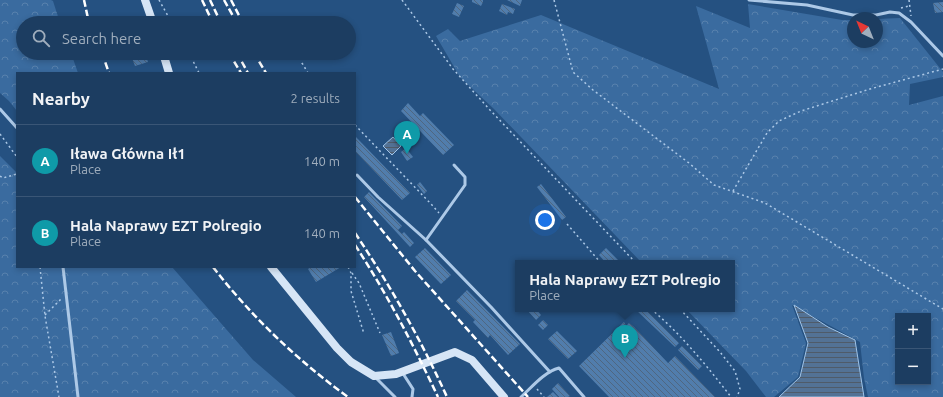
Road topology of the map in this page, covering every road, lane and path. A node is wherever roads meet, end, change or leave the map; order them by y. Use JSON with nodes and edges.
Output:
{"nodes":[{"id":1,"x":145,"y":0,"type":"edge"},
{"id":2,"x":159,"y":0,"type":"edge"},
{"id":3,"x":402,"y":0,"type":"edge"},
{"id":4,"x":554,"y":0,"type":"edge"},
{"id":5,"x":749,"y":0,"type":"edge"},
{"id":6,"x":909,"y":0,"type":"edge"},
{"id":7,"x":151,"y":16,"type":"edge"},
{"id":8,"x":168,"y":16,"type":"edge"},
{"id":9,"x":912,"y":22,"type":"junction"},
{"id":10,"x":943,"y":56,"type":"edge"},
{"id":11,"x":165,"y":60,"type":"edge"},
{"id":12,"x":192,"y":60,"type":"edge"},
{"id":13,"x":302,"y":60,"type":"edge"},
{"id":14,"x":943,"y":69,"type":"edge"},
{"id":15,"x":169,"y":72,"type":"edge"},
{"id":16,"x":198,"y":72,"type":"edge"},
{"id":17,"x":307,"y":72,"type":"edge"},
{"id":18,"x":0,"y":109,"type":"edge"},
{"id":19,"x":356,"y":125,"type":"edge"},
{"id":20,"x":16,"y":127,"type":"edge"},
{"id":21,"x":0,"y":134,"type":"edge"},
{"id":22,"x":16,"y":156,"type":"edge"},
{"id":23,"x":454,"y":165,"type":"dead end"},
{"id":24,"x":16,"y":174,"type":"edge"},
{"id":25,"x":357,"y":175,"type":"dead end"},
{"id":26,"x":0,"y":176,"type":"edge"},
{"id":27,"x":733,"y":191,"type":"junction"},
{"id":28,"x":442,"y":218,"type":"junction"},
{"id":29,"x":567,"y":224,"type":"dead end"},
{"id":30,"x":426,"y":240,"type":"junction"},
{"id":31,"x":598,"y":260,"type":"edge"},
{"id":32,"x":633,"y":260,"type":"edge"},
{"id":33,"x":40,"y":268,"type":"edge"},
{"id":34,"x":64,"y":268,"type":"edge"},
{"id":35,"x":272,"y":268,"type":"edge"},
{"id":36,"x":349,"y":268,"type":"edge"},
{"id":37,"x":351,"y":272,"type":"junction"},
{"id":38,"x":66,"y":293,"type":"junction"},
{"id":39,"x":943,"y":309,"type":"edge"},
{"id":40,"x":654,"y":312,"type":"edge"},
{"id":41,"x":683,"y":312,"type":"edge"},
{"id":42,"x":45,"y":316,"type":"junction"},
{"id":43,"x":380,"y":332,"type":"dead end"},
{"id":44,"x":364,"y":334,"type":"dead end"},
{"id":45,"x":402,"y":372,"type":"junction"},
{"id":46,"x":550,"y":372,"type":"junction"},
{"id":47,"x":374,"y":376,"type":"junction"},
{"id":48,"x":533,"y":385,"type":"junction"},
{"id":49,"x":59,"y":397,"type":"edge"},
{"id":50,"x":78,"y":397,"type":"edge"},
{"id":51,"x":395,"y":397,"type":"edge"},
{"id":52,"x":412,"y":397,"type":"edge"},
{"id":53,"x":504,"y":397,"type":"edge"},
{"id":54,"x":522,"y":397,"type":"edge"},
{"id":55,"x":544,"y":397,"type":"edge"},
{"id":56,"x":584,"y":397,"type":"edge"},
{"id":57,"x":731,"y":397,"type":"edge"},
{"id":58,"x":738,"y":397,"type":"edge"}],
"edges":[{"from":1,"to":7,"type":"street"},
{"from":2,"to":8,"type":"path"},
{"from":3,"to":32,"type":"path"},
{"from":4,"to":27,"type":"path"},
{"from":5,"to":9,"type":"lane"},
{"from":6,"to":9,"type":"path"},
{"from":9,"to":10,"type":"lane"},
{"from":11,"to":15,"type":"street"},
{"from":12,"to":16,"type":"path"},
{"from":13,"to":17,"type":"path"},
{"from":14,"to":27,"type":"path"},
{"from":18,"to":20,"type":"lane"},
{"from":19,"to":28,"type":"path"},
{"from":21,"to":22,"type":"path"},
{"from":23,"to":28,"type":"lane"},
{"from":24,"to":26,"type":"path"},
{"from":25,"to":30,"type":"lane"},
{"from":27,"to":39,"type":"path"},
{"from":28,"to":30,"type":"lane"},
{"from":29,"to":31,"type":"path"},
{"from":30,"to":46,"type":"lane"},
{"from":33,"to":42,"type":"path"},
{"from":34,"to":38,"type":"lane"},
{"from":35,"to":47,"type":"street"},
{"from":36,"to":37,"type":"path"},
{"from":37,"to":43,"type":"path"},
{"from":37,"to":44,"type":"path"},
{"from":38,"to":42,"type":"path"},
{"from":38,"to":50,"type":"lane"},
{"from":40,"to":57,"type":"path"},
{"from":41,"to":58,"type":"path"},
{"from":42,"to":49,"type":"path"},
{"from":45,"to":47,"type":"street"},
{"from":45,"to":52,"type":"lane"},
{"from":45,"to":53,"type":"street"},
{"from":46,"to":48,"type":"lane"},
{"from":46,"to":56,"type":"lane"},
{"from":47,"to":51,"type":"lane"},
{"from":48,"to":54,"type":"lane"},
{"from":48,"to":55,"type":"path"}]}
